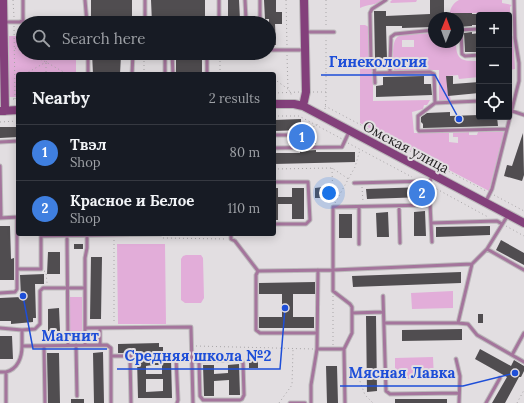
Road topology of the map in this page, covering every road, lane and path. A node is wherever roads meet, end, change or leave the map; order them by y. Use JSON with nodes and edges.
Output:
{"nodes":[{"id":1,"x":3,"y":0,"type":"edge"},
{"id":2,"x":13,"y":0,"type":"edge"},
{"id":3,"x":23,"y":0,"type":"edge"},
{"id":4,"x":85,"y":0,"type":"edge"},
{"id":5,"x":145,"y":0,"type":"edge"},
{"id":6,"x":219,"y":0,"type":"edge"},
{"id":7,"x":245,"y":0,"type":"edge"},
{"id":8,"x":260,"y":0,"type":"edge"},
{"id":9,"x":286,"y":0,"type":"edge"},
{"id":10,"x":304,"y":0,"type":"edge"},
{"id":11,"x":326,"y":0,"type":"edge"},
{"id":12,"x":386,"y":0,"type":"edge"},
{"id":13,"x":514,"y":0,"type":"edge"},
{"id":14,"x":23,"y":16,"type":"edge"},
{"id":15,"x":86,"y":16,"type":"edge"},
{"id":16,"x":145,"y":16,"type":"edge"},
{"id":17,"x":219,"y":16,"type":"edge"},
{"id":18,"x":246,"y":16,"type":"edge"},
{"id":19,"x":260,"y":16,"type":"edge"},
{"id":20,"x":4,"y":22,"type":"junction"},
{"id":21,"x":14,"y":22,"type":"junction"},
{"id":22,"x":476,"y":29,"type":"edge"},
{"id":23,"x":514,"y":29,"type":"joint"},
{"id":24,"x":464,"y":30,"type":"edge"},
{"id":25,"x":428,"y":31,"type":"edge"},
{"id":26,"x":305,"y":32,"type":"junction"},
{"id":27,"x":326,"y":32,"type":"junction"},
{"id":28,"x":334,"y":32,"type":"dead end"},
{"id":29,"x":14,"y":48,"type":"joint"},
{"id":30,"x":461,"y":48,"type":"edge"},
{"id":31,"x":276,"y":50,"type":"edge"},
{"id":32,"x":287,"y":50,"type":"junction"},
{"id":33,"x":305,"y":50,"type":"junction"},
{"id":34,"x":476,"y":56,"type":"edge"},
{"id":35,"x":42,"y":60,"type":"edge"},
{"id":36,"x":49,"y":60,"type":"edge"},
{"id":37,"x":88,"y":60,"type":"edge"},
{"id":38,"x":133,"y":60,"type":"edge"},
{"id":39,"x":144,"y":60,"type":"edge"},
{"id":40,"x":165,"y":60,"type":"edge"},
{"id":41,"x":172,"y":60,"type":"edge"},
{"id":42,"x":207,"y":60,"type":"edge"},
{"id":43,"x":220,"y":60,"type":"edge"},
{"id":44,"x":46,"y":62,"type":"junction"},
{"id":45,"x":390,"y":63,"type":"junction"},
{"id":46,"x":374,"y":64,"type":"junction"},
{"id":47,"x":28,"y":72,"type":"edge"},
{"id":48,"x":46,"y":72,"type":"edge"},
{"id":49,"x":64,"y":72,"type":"edge"},
{"id":50,"x":88,"y":72,"type":"edge"},
{"id":51,"x":132,"y":72,"type":"edge"},
{"id":52,"x":144,"y":72,"type":"edge"},
{"id":53,"x":165,"y":72,"type":"edge"},
{"id":54,"x":173,"y":72,"type":"edge"},
{"id":55,"x":207,"y":72,"type":"edge"},
{"id":56,"x":220,"y":72,"type":"edge"},
{"id":57,"x":390,"y":72,"type":"junction"},
{"id":58,"x":374,"y":73,"type":"junction"},
{"id":59,"x":15,"y":80,"type":"joint"},
{"id":60,"x":276,"y":81,"type":"edge"},
{"id":61,"x":375,"y":83,"type":"dead end"},
{"id":62,"x":524,"y":86,"type":"edge"},
{"id":63,"x":518,"y":87,"type":"junction"},
{"id":64,"x":288,"y":90,"type":"junction"},
{"id":65,"x":291,"y":92,"type":"junction"},
{"id":66,"x":276,"y":93,"type":"edge"},
{"id":67,"x":15,"y":99,"type":"dead end"},
{"id":68,"x":476,"y":101,"type":"edge"},
{"id":69,"x":514,"y":102,"type":"joint"},
{"id":70,"x":435,"y":103,"type":"junction"},
{"id":71,"x":276,"y":104,"type":"edge"},
{"id":72,"x":291,"y":104,"type":"junction"},
{"id":73,"x":303,"y":106,"type":"junction"},
{"id":74,"x":326,"y":106,"type":"junction"},
{"id":75,"x":16,"y":110,"type":"edge"},
{"id":76,"x":3,"y":111,"type":"edge"},
{"id":77,"x":512,"y":111,"type":"joint"},
{"id":78,"x":524,"y":115,"type":"edge"},
{"id":79,"x":276,"y":116,"type":"edge"},
{"id":80,"x":321,"y":116,"type":"junction"},
{"id":81,"x":510,"y":120,"type":"edge"},
{"id":82,"x":16,"y":121,"type":"edge"},
{"id":83,"x":0,"y":122,"type":"edge"},
{"id":84,"x":316,"y":126,"type":"junction"},
{"id":85,"x":507,"y":129,"type":"junction"},
{"id":86,"x":350,"y":131,"type":"junction"},
{"id":87,"x":276,"y":135,"type":"edge"},
{"id":88,"x":296,"y":135,"type":"junction"},
{"id":89,"x":16,"y":141,"type":"edge"},
{"id":90,"x":344,"y":141,"type":"junction"},
{"id":91,"x":0,"y":142,"type":"edge"},
{"id":92,"x":276,"y":148,"type":"edge"},
{"id":93,"x":296,"y":148,"type":"junction"},
{"id":94,"x":360,"y":149,"type":"junction"},
{"id":95,"x":0,"y":166,"type":"edge"},
{"id":96,"x":332,"y":168,"type":"junction"},
{"id":97,"x":276,"y":169,"type":"edge"},
{"id":98,"x":348,"y":180,"type":"junction"},
{"id":99,"x":430,"y":180,"type":"junction"},
{"id":100,"x":421,"y":181,"type":"junction"},
{"id":101,"x":276,"y":182,"type":"edge"},
{"id":102,"x":354,"y":183,"type":"joint"},
{"id":103,"x":362,"y":183,"type":"junction"},
{"id":104,"x":490,"y":193,"type":"junction"},
{"id":105,"x":485,"y":203,"type":"junction"},
{"id":106,"x":429,"y":205,"type":"junction"},
{"id":107,"x":399,"y":206,"type":"junction"},
{"id":108,"x":333,"y":207,"type":"junction"},
{"id":109,"x":361,"y":207,"type":"junction"},
{"id":110,"x":524,"y":211,"type":"edge"},
{"id":111,"x":508,"y":215,"type":"junction"},
{"id":112,"x":16,"y":217,"type":"edge"},
{"id":113,"x":0,"y":218,"type":"edge"},
{"id":114,"x":497,"y":221,"type":"junction"},
{"id":115,"x":431,"y":223,"type":"junction"},
{"id":116,"x":524,"y":223,"type":"edge"},
{"id":117,"x":276,"y":224,"type":"edge"},
{"id":118,"x":502,"y":224,"type":"junction"},
{"id":119,"x":18,"y":236,"type":"edge"},
{"id":120,"x":41,"y":236,"type":"edge"},
{"id":121,"x":66,"y":236,"type":"edge"},
{"id":122,"x":84,"y":236,"type":"edge"},
{"id":123,"x":114,"y":236,"type":"edge"},
{"id":124,"x":162,"y":236,"type":"edge"},
{"id":125,"x":524,"y":236,"type":"edge"},
{"id":126,"x":231,"y":239,"type":"joint"},
{"id":127,"x":432,"y":242,"type":"dead end"},
{"id":128,"x":400,"y":243,"type":"dead end"},
{"id":129,"x":360,"y":244,"type":"dead end"},
{"id":130,"x":488,"y":249,"type":"junction"},
{"id":131,"x":472,"y":264,"type":"junction"},
{"id":132,"x":17,"y":269,"type":"junction"},
{"id":133,"x":42,"y":269,"type":"junction"},
{"id":134,"x":318,"y":270,"type":"junction"},
{"id":135,"x":333,"y":270,"type":"junction"},
{"id":136,"x":524,"y":270,"type":"edge"},
{"id":137,"x":258,"y":271,"type":"junction"},
{"id":138,"x":67,"y":287,"type":"junction"},
{"id":139,"x":47,"y":288,"type":"junction"},
{"id":140,"x":85,"y":288,"type":"junction"},
{"id":141,"x":333,"y":291,"type":"junction"},
{"id":142,"x":0,"y":293,"type":"edge"},
{"id":143,"x":383,"y":296,"type":"dead end"},
{"id":144,"x":383,"y":312,"type":"junction"},
{"id":145,"x":352,"y":313,"type":"junction"},
{"id":146,"x":458,"y":322,"type":"junction"},
{"id":147,"x":384,"y":323,"type":"junction"},
{"id":148,"x":0,"y":328,"type":"edge"},
{"id":149,"x":85,"y":328,"type":"junction"},
{"id":150,"x":100,"y":328,"type":"junction"},
{"id":151,"x":114,"y":328,"type":"junction"},
{"id":152,"x":22,"y":330,"type":"junction"},
{"id":153,"x":317,"y":333,"type":"junction"},
{"id":154,"x":524,"y":333,"type":"edge"},
{"id":155,"x":76,"y":345,"type":"junction"},
{"id":156,"x":85,"y":345,"type":"junction"},
{"id":157,"x":100,"y":345,"type":"junction"},
{"id":158,"x":22,"y":346,"type":"junction"},
{"id":159,"x":44,"y":346,"type":"junction"},
{"id":160,"x":68,"y":346,"type":"junction"},
{"id":161,"x":191,"y":346,"type":"junction"},
{"id":162,"x":293,"y":348,"type":"junction"},
{"id":163,"x":317,"y":349,"type":"junction"},
{"id":164,"x":333,"y":349,"type":"junction"},
{"id":165,"x":344,"y":349,"type":"junction"},
{"id":166,"x":512,"y":355,"type":"junction"},
{"id":167,"x":111,"y":356,"type":"junction"},
{"id":168,"x":130,"y":356,"type":"junction"},
{"id":169,"x":136,"y":356,"type":"dead end"},
{"id":170,"x":146,"y":356,"type":"dead end"},
{"id":171,"x":456,"y":359,"type":"dead end"},
{"id":172,"x":192,"y":361,"type":"junction"},
{"id":173,"x":199,"y":361,"type":"junction"},
{"id":174,"x":524,"y":362,"type":"edge"},
{"id":175,"x":344,"y":365,"type":"junction"},
{"id":176,"x":0,"y":372,"type":"edge"},
{"id":177,"x":6,"y":372,"type":"junction"},
{"id":178,"x":500,"y":378,"type":"dead end"},
{"id":179,"x":524,"y":390,"type":"edge"},
{"id":180,"x":459,"y":393,"type":"junction"},
{"id":181,"x":77,"y":396,"type":"dead end"},
{"id":182,"x":242,"y":401,"type":"edge"},
{"id":183,"x":6,"y":403,"type":"edge"},
{"id":184,"x":45,"y":403,"type":"edge"},
{"id":185,"x":111,"y":403,"type":"edge"},
{"id":186,"x":131,"y":403,"type":"edge"},
{"id":187,"x":177,"y":403,"type":"edge"},
{"id":188,"x":193,"y":403,"type":"edge"},
{"id":189,"x":280,"y":403,"type":"edge"},
{"id":190,"x":290,"y":403,"type":"edge"},
{"id":191,"x":305,"y":403,"type":"edge"},
{"id":192,"x":311,"y":403,"type":"edge"},
{"id":193,"x":345,"y":403,"type":"edge"},
{"id":194,"x":373,"y":403,"type":"edge"},
{"id":195,"x":459,"y":403,"type":"edge"},
{"id":196,"x":486,"y":403,"type":"edge"},
{"id":197,"x":517,"y":403,"type":"edge"}],
"edges":[{"from":1,"to":20,"type":"main road"},
{"from":2,"to":21,"type":"path"},
{"from":3,"to":14,"type":"lane"},
{"from":4,"to":15,"type":"lane"},
{"from":5,"to":16,"type":"lane"},
{"from":6,"to":17,"type":"lane"},
{"from":7,"to":18,"type":"lane"},
{"from":8,"to":19,"type":"lane"},
{"from":9,"to":32,"type":"path"},
{"from":10,"to":26,"type":"main road"},
{"from":11,"to":27,"type":"path"},
{"from":12,"to":46,"type":"lane"},
{"from":13,"to":23,"type":"lane"},
{"from":20,"to":21,"type":"lane"},
{"from":20,"to":76,"type":"main road"},
{"from":21,"to":29,"type":"path"},
{"from":22,"to":24,"type":"lane"},
{"from":23,"to":63,"type":"lane"},
{"from":25,"to":45,"type":"lane"},
{"from":26,"to":27,"type":"lane"},
{"from":26,"to":33,"type":"main road"},
{"from":27,"to":28,"type":"lane"},
{"from":27,"to":74,"type":"path"},
{"from":29,"to":59,"type":"path"},
{"from":30,"to":34,"type":"lane"},
{"from":31,"to":32,"type":"lane"},
{"from":32,"to":33,"type":"lane"},
{"from":32,"to":64,"type":"path"},
{"from":33,"to":73,"type":"main road"},
{"from":35,"to":44,"type":"path"},
{"from":36,"to":44,"type":"path"},
{"from":37,"to":50,"type":"lane"},
{"from":38,"to":51,"type":"lane"},
{"from":39,"to":52,"type":"path"},
{"from":40,"to":53,"type":"lane"},
{"from":41,"to":54,"type":"lane"},
{"from":42,"to":55,"type":"lane"},
{"from":43,"to":56,"type":"path"},
{"from":44,"to":47,"type":"path"},
{"from":44,"to":48,"type":"path"},
{"from":44,"to":49,"type":"path"},
{"from":45,"to":46,"type":"lane"},
{"from":45,"to":57,"type":"lane"},
{"from":46,"to":58,"type":"lane"},
{"from":57,"to":58,"type":"lane"},
{"from":57,"to":70,"type":"lane"},
{"from":58,"to":61,"type":"lane"},
{"from":59,"to":67,"type":"path"},
{"from":60,"to":64,"type":"path"},
{"from":62,"to":63,"type":"lane"},
{"from":63,"to":69,"type":"lane"},
{"from":64,"to":65,"type":"path"},
{"from":65,"to":66,"type":"path"},
{"from":65,"to":72,"type":"path"},
{"from":68,"to":70,"type":"lane"},
{"from":69,"to":77,"type":"lane"},
{"from":70,"to":85,"type":"lane"},
{"from":71,"to":72,"type":"main road","name":"Омская улица"},
{"from":72,"to":73,"type":"main road","name":"Омская улица"},
{"from":73,"to":80,"type":"main road","name":"Омская улица"},
{"from":74,"to":80,"type":"path"},
{"from":74,"to":104,"type":"path"},
{"from":75,"to":76,"type":"main road"},
{"from":77,"to":78,"type":"lane"},
{"from":79,"to":84,"type":"path"},
{"from":80,"to":84,"type":"path"},
{"from":80,"to":86,"type":"main road","name":"Омская улица"},
{"from":81,"to":85,"type":"lane"},
{"from":82,"to":83,"type":"path"},
{"from":84,"to":88,"type":"path"},
{"from":84,"to":90,"type":"path"},
{"from":85,"to":104,"type":"lane"},
{"from":86,"to":90,"type":"lane"},
{"from":86,"to":99,"type":"main road","name":"Омская улица"},
{"from":87,"to":88,"type":"lane"},
{"from":88,"to":93,"type":"lane"},
{"from":89,"to":91,"type":"lane"},
{"from":90,"to":93,"type":"lane"},
{"from":90,"to":94,"type":"path"},
{"from":92,"to":93,"type":"lane"},
{"from":94,"to":98,"type":"path"},
{"from":94,"to":100,"type":"path"},
{"from":95,"to":113,"type":"lane"},
{"from":96,"to":97,"type":"path"},
{"from":96,"to":98,"type":"path"},
{"from":96,"to":108,"type":"path"},
{"from":98,"to":102,"type":"path"},
{"from":98,"to":108,"type":"path"},
{"from":99,"to":100,"type":"lane"},
{"from":99,"to":105,"type":"main road","name":"Омская улица"},
{"from":99,"to":106,"type":"lane"},
{"from":99,"to":114,"type":"path"},
{"from":100,"to":103,"type":"lane"},
{"from":101,"to":117,"type":"lane"},
{"from":102,"to":103,"type":"lane"},
{"from":103,"to":109,"type":"path"},
{"from":104,"to":105,"type":"lane"},
{"from":104,"to":110,"type":"path"},
{"from":105,"to":111,"type":"main road","name":"Омская улица"},
{"from":106,"to":107,"type":"lane"},
{"from":106,"to":115,"type":"lane"},
{"from":107,"to":109,"type":"lane"},
{"from":107,"to":128,"type":"lane"},
{"from":108,"to":109,"type":"lane"},
{"from":108,"to":135,"type":"lane"},
{"from":109,"to":129,"type":"lane"},
{"from":111,"to":116,"type":"main road","name":"Омская улица"},
{"from":111,"to":118,"type":"lane"},
{"from":112,"to":113,"type":"lane"},
{"from":114,"to":115,"type":"lane"},
{"from":114,"to":118,"type":"lane"},
{"from":115,"to":127,"type":"lane"},
{"from":118,"to":125,"type":"path"},
{"from":118,"to":130,"type":"lane"},
{"from":119,"to":132,"type":"lane"},
{"from":120,"to":133,"type":"lane"},
{"from":121,"to":138,"type":"lane"},
{"from":122,"to":140,"type":"lane"},
{"from":123,"to":151,"type":"path"},
{"from":124,"to":126,"type":"path"},
{"from":126,"to":137,"type":"lane"},
{"from":130,"to":131,"type":"lane"},
{"from":130,"to":136,"type":"lane"},
{"from":131,"to":135,"type":"lane"},
{"from":131,"to":146,"type":"lane"},
{"from":132,"to":133,"type":"lane"},
{"from":132,"to":142,"type":"lane"},
{"from":133,"to":139,"type":"path"},
{"from":134,"to":135,"type":"lane"},
{"from":134,"to":137,"type":"lane"},
{"from":134,"to":153,"type":"lane"},
{"from":135,"to":141,"type":"lane"},
{"from":137,"to":153,"type":"lane"},
{"from":138,"to":139,"type":"lane"},
{"from":138,"to":140,"type":"lane"},
{"from":138,"to":160,"type":"lane"},
{"from":139,"to":152,"type":"lane"},
{"from":140,"to":149,"type":"lane"},
{"from":141,"to":145,"type":"lane"},
{"from":141,"to":164,"type":"path"},
{"from":143,"to":144,"type":"lane"},
{"from":144,"to":145,"type":"lane"},
{"from":144,"to":147,"type":"lane"},
{"from":145,"to":165,"type":"lane"},
{"from":146,"to":147,"type":"lane"},
{"from":146,"to":166,"type":"lane"},
{"from":147,"to":180,"type":"lane"},
{"from":148,"to":152,"type":"lane"},
{"from":149,"to":150,"type":"lane"},
{"from":149,"to":156,"type":"lane"},
{"from":150,"to":151,"type":"lane"},
{"from":150,"to":157,"type":"lane"},
{"from":151,"to":161,"type":"lane"},
{"from":152,"to":158,"type":"lane"},
{"from":153,"to":163,"type":"lane"},
{"from":154,"to":166,"type":"lane"},
{"from":155,"to":156,"type":"lane"},
{"from":155,"to":160,"type":"lane"},
{"from":155,"to":181,"type":"lane"},
{"from":156,"to":157,"type":"lane"},
{"from":157,"to":167,"type":"lane"},
{"from":158,"to":159,"type":"lane"},
{"from":158,"to":177,"type":"lane"},
{"from":159,"to":160,"type":"lane"},
{"from":159,"to":184,"type":"lane"},
{"from":161,"to":162,"type":"path"},
{"from":161,"to":172,"type":"lane"},
{"from":162,"to":163,"type":"path"},
{"from":162,"to":189,"type":"path"},
{"from":163,"to":164,"type":"lane"},
{"from":163,"to":192,"type":"lane"},
{"from":164,"to":165,"type":"lane"},
{"from":165,"to":175,"type":"lane"},
{"from":166,"to":174,"type":"lane"},
{"from":167,"to":168,"type":"lane"},
{"from":167,"to":185,"type":"lane"},
{"from":168,"to":169,"type":"lane"},
{"from":168,"to":186,"type":"lane"},
{"from":170,"to":187,"type":"lane"},
{"from":171,"to":180,"type":"lane"},
{"from":172,"to":173,"type":"lane"},
{"from":172,"to":188,"type":"lane"},
{"from":173,"to":182,"type":"lane"},
{"from":173,"to":182,"type":"lane"},
{"from":175,"to":193,"type":"lane"},
{"from":175,"to":194,"type":"path"},
{"from":176,"to":177,"type":"lane"},
{"from":177,"to":183,"type":"lane"},
{"from":178,"to":196,"type":"lane"},
{"from":179,"to":197,"type":"path"},
{"from":180,"to":195,"type":"lane"},
{"from":190,"to":191,"type":"lane"}]}
